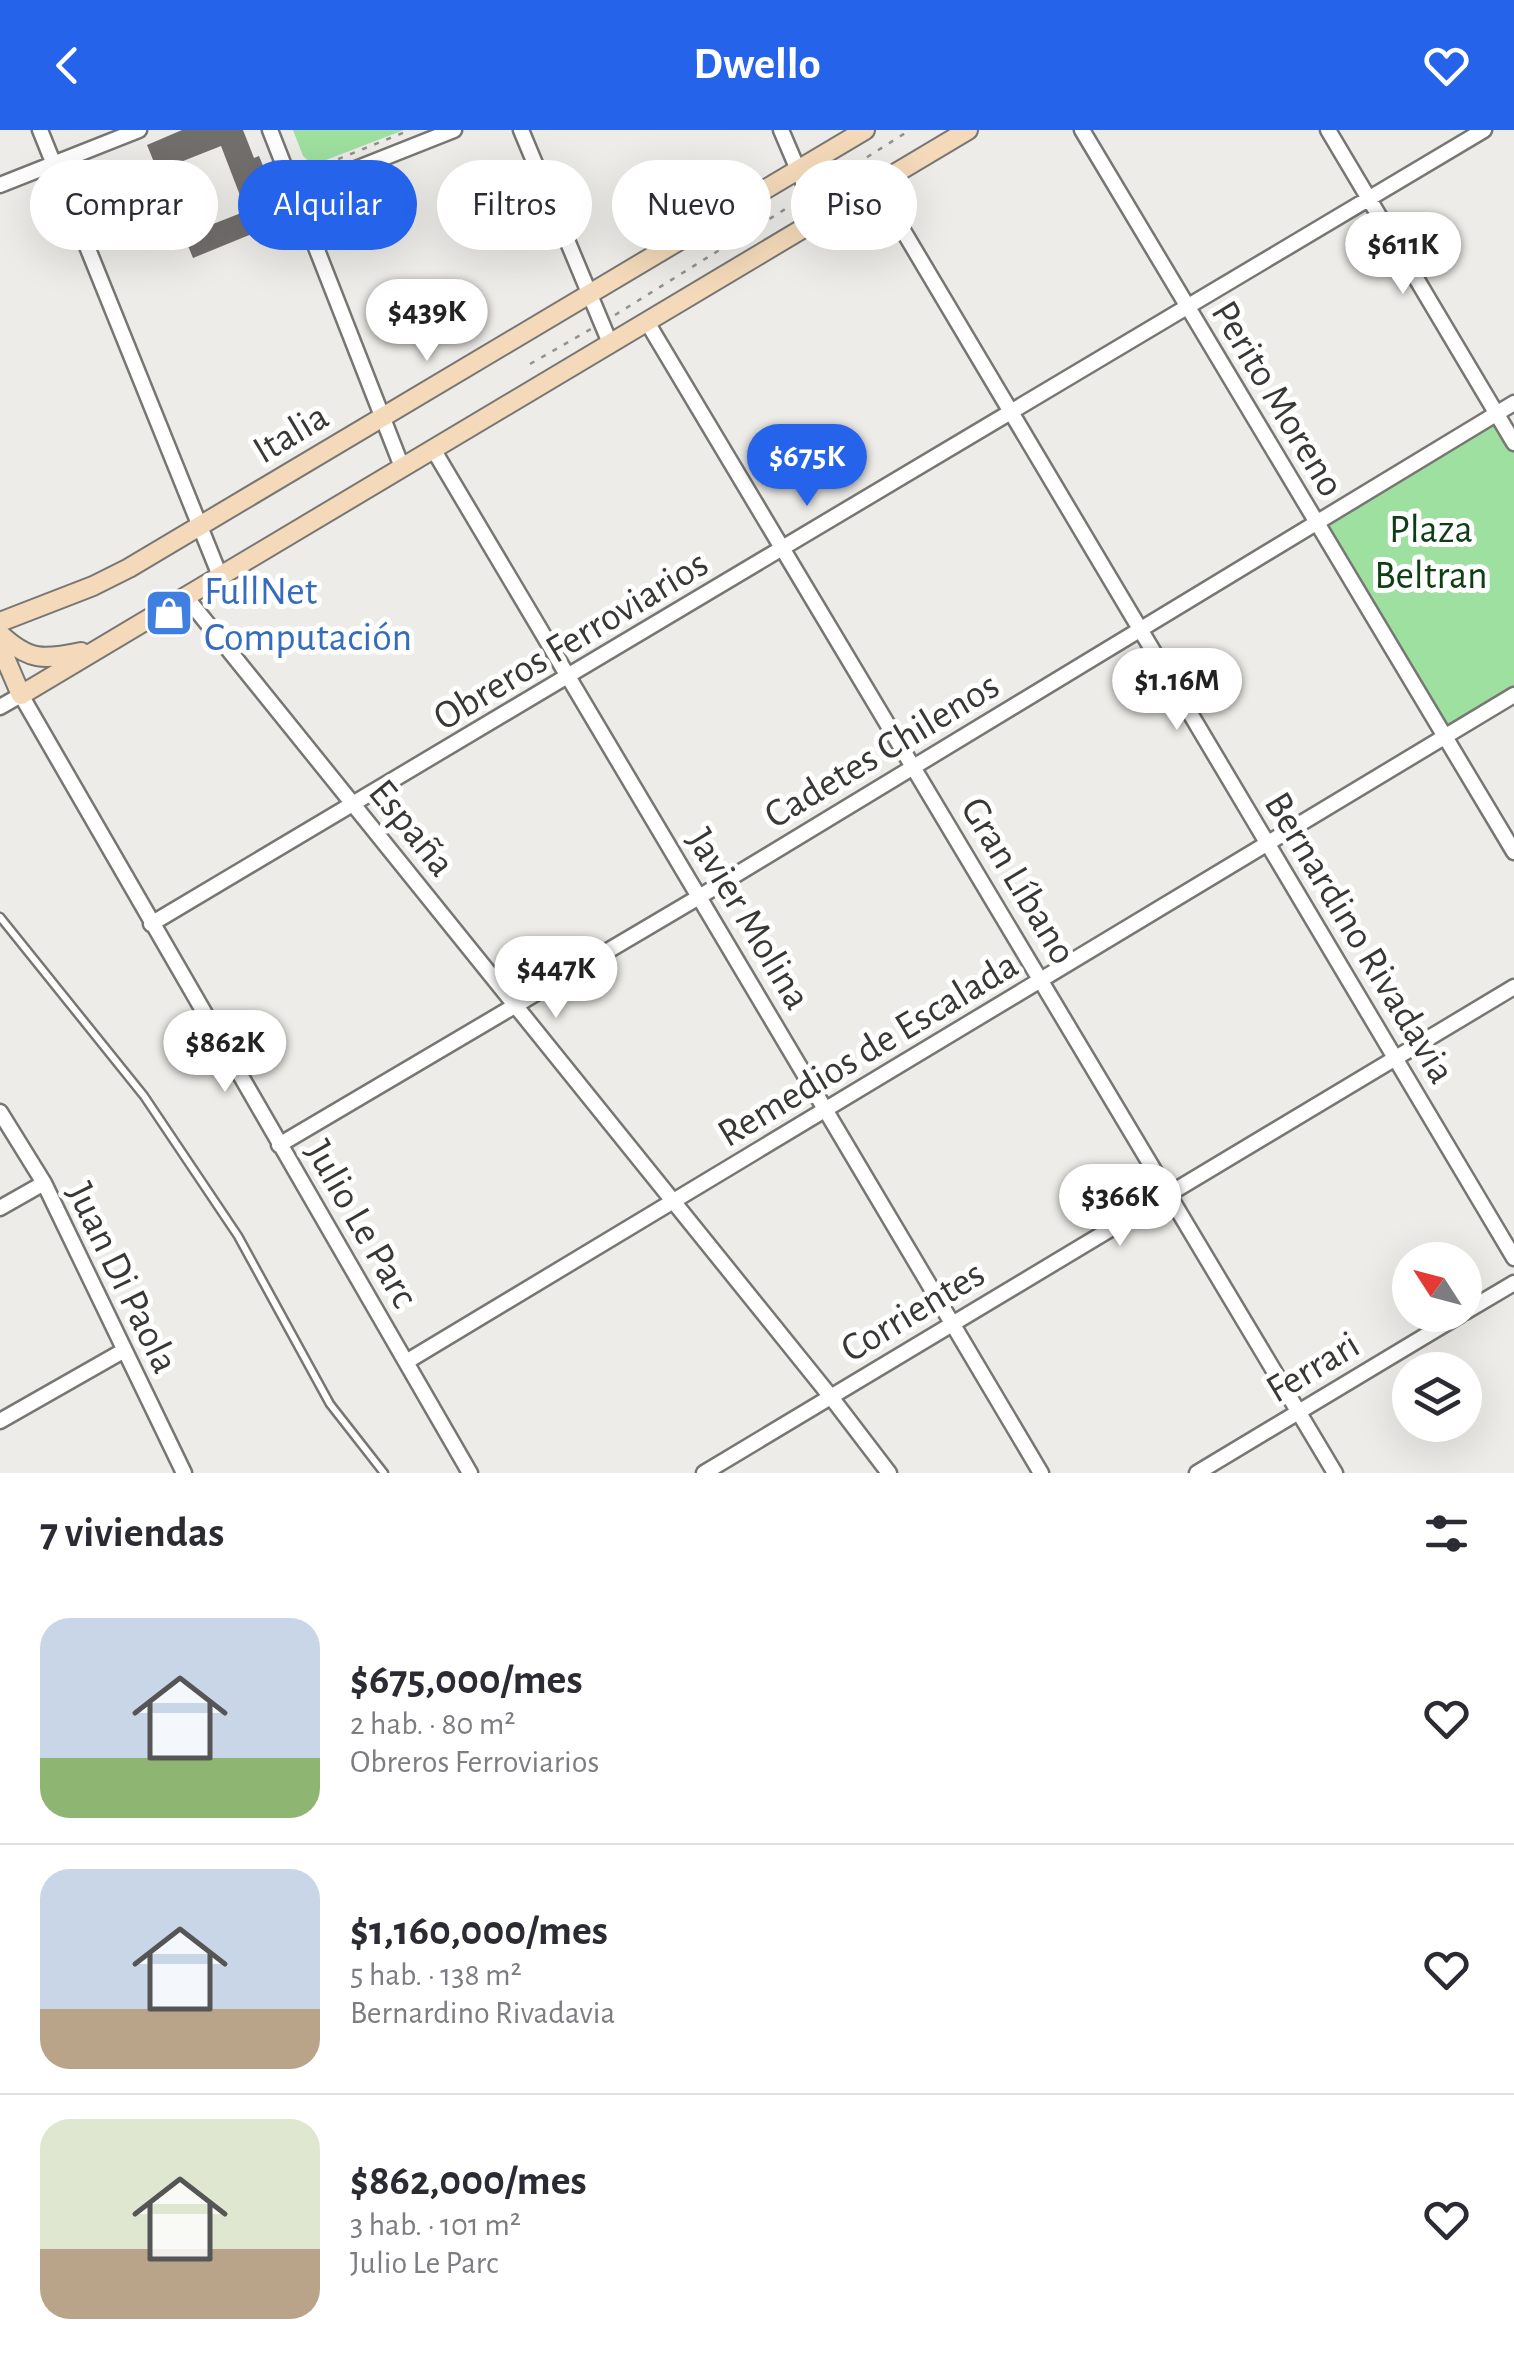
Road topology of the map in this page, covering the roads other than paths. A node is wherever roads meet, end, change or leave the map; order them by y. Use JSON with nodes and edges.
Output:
{"nodes":[{"id":1,"x":40,"y":130,"type":"edge"},
{"id":2,"x":139,"y":130,"type":"edge"},
{"id":3,"x":270,"y":130,"type":"edge"},
{"id":4,"x":454,"y":130,"type":"edge"},
{"id":5,"x":521,"y":130,"type":"edge"},
{"id":6,"x":781,"y":130,"type":"edge"},
{"id":7,"x":865,"y":130,"type":"edge"},
{"id":8,"x":968,"y":130,"type":"edge"},
{"id":9,"x":1082,"y":130,"type":"edge"},
{"id":10,"x":1328,"y":130,"type":"edge"},
{"id":11,"x":1484,"y":130,"type":"edge"},
{"id":12,"x":51,"y":160,"type":"edge"},
{"id":13,"x":63,"y":160,"type":"edge"},
{"id":14,"x":282,"y":160,"type":"edge"},
{"id":15,"x":378,"y":160,"type":"edge"},
{"id":16,"x":793,"y":160,"type":"edge"},
{"id":17,"x":814,"y":160,"type":"edge"},
{"id":18,"x":917,"y":160,"type":"edge"},
{"id":19,"x":30,"y":173,"type":"edge"},
{"id":20,"x":791,"y":174,"type":"edge"},
{"id":21,"x":0,"y":185,"type":"edge"},
{"id":22,"x":1370,"y":199,"type":"junction"},
{"id":23,"x":791,"y":236,"type":"edge"},
{"id":24,"x":88,"y":250,"type":"edge"},
{"id":25,"x":317,"y":250,"type":"edge"},
{"id":26,"x":914,"y":250,"type":"edge"},
{"id":27,"x":589,"y":295,"type":"junction"},
{"id":28,"x":1188,"y":307,"type":"junction"},
{"id":29,"x":647,"y":322,"type":"junction"},
{"id":30,"x":610,"y":343,"type":"junction"},
{"id":31,"x":1514,"y":403,"type":"edge"},
{"id":32,"x":1011,"y":413,"type":"junction"},
{"id":33,"x":1497,"y":414,"type":"junction"},
{"id":34,"x":382,"y":418,"type":"junction"},
{"id":35,"x":1514,"y":443,"type":"edge"},
{"id":36,"x":434,"y":449,"type":"junction"},
{"id":37,"x":402,"y":467,"type":"junction"},
{"id":38,"x":1316,"y":524,"type":"junction"},
{"id":39,"x":200,"y":527,"type":"junction"},
{"id":40,"x":783,"y":548,"type":"junction"},
{"id":41,"x":220,"y":576,"type":"junction"},
{"id":42,"x":186,"y":597,"type":"junction"},
{"id":43,"x":0,"y":622,"type":"edge"},
{"id":44,"x":1141,"y":630,"type":"junction"},
{"id":45,"x":0,"y":634,"type":"edge"},
{"id":46,"x":0,"y":646,"type":"edge"},
{"id":47,"x":96,"y":650,"type":"junction"},
{"id":48,"x":569,"y":677,"type":"junction"},
{"id":49,"x":21,"y":695,"type":"junction"},
{"id":50,"x":1514,"y":695,"type":"edge"},
{"id":51,"x":0,"y":707,"type":"edge"},
{"id":52,"x":1446,"y":736,"type":"junction"},
{"id":53,"x":913,"y":767,"type":"junction"},
{"id":54,"x":354,"y":805,"type":"junction"},
{"id":55,"x":1268,"y":844,"type":"junction"},
{"id":56,"x":1514,"y":852,"type":"edge"},
{"id":57,"x":699,"y":897,"type":"junction"},
{"id":58,"x":0,"y":918,"type":"edge"},
{"id":59,"x":152,"y":924,"type":"junction"},
{"id":60,"x":1043,"y":980,"type":"junction"},
{"id":61,"x":1514,"y":988,"type":"edge"},
{"id":62,"x":516,"y":1006,"type":"junction"},
{"id":63,"x":1395,"y":1059,"type":"junction"},
{"id":64,"x":827,"y":1110,"type":"junction"},
{"id":65,"x":0,"y":1112,"type":"edge"},
{"id":66,"x":280,"y":1145,"type":"junction"},
{"id":67,"x":44,"y":1184,"type":"junction"},
{"id":68,"x":1169,"y":1194,"type":"junction"},
{"id":69,"x":674,"y":1202,"type":"junction"},
{"id":70,"x":0,"y":1208,"type":"edge"},
{"id":71,"x":1514,"y":1258,"type":"edge"},
{"id":72,"x":1514,"y":1283,"type":"edge"},
{"id":73,"x":1482,"y":1302,"type":"edge"},
{"id":74,"x":954,"y":1323,"type":"junction"},
{"id":75,"x":1433,"y":1332,"type":"edge"},
{"id":76,"x":123,"y":1351,"type":"junction"},
{"id":77,"x":406,"y":1362,"type":"junction"},
{"id":78,"x":831,"y":1396,"type":"junction"},
{"id":79,"x":1298,"y":1412,"type":"junction"},
{"id":80,"x":0,"y":1421,"type":"edge"},
{"id":81,"x":184,"y":1473,"type":"edge"},
{"id":82,"x":384,"y":1473,"type":"edge"},
{"id":83,"x":470,"y":1473,"type":"edge"},
{"id":84,"x":704,"y":1473,"type":"edge"},
{"id":85,"x":889,"y":1473,"type":"edge"},
{"id":86,"x":1041,"y":1473,"type":"edge"},
{"id":87,"x":1197,"y":1473,"type":"edge"},
{"id":88,"x":1336,"y":1473,"type":"edge"}],
"edges":[{"from":1,"to":12,"type":"street"},
{"from":2,"to":13,"type":"street"},
{"from":3,"to":14,"type":"street"},
{"from":4,"to":15,"type":"street"},
{"from":5,"to":27,"type":"street"},
{"from":6,"to":16,"type":"street"},
{"from":7,"to":17,"type":"main road","name":"Italia"},
{"from":8,"to":18,"type":"main road"},
{"from":9,"to":28,"type":"street","name":"Perito Moreno"},
{"from":10,"to":22,"type":"street"},
{"from":11,"to":22,"type":"street","name":"Obreros Ferroviarios"},
{"from":19,"to":21,"type":"street"},
{"from":20,"to":27,"type":"main road","name":"Italia"},
{"from":22,"to":28,"type":"street","name":"Obreros Ferroviarios"},
{"from":22,"to":33,"type":"street"},
{"from":23,"to":29,"type":"main road"},
{"from":24,"to":39,"type":"street"},
{"from":25,"to":34,"type":"street"},
{"from":26,"to":32,"type":"street","name":"Bernardino Rivadavia"},
{"from":27,"to":30,"type":"street"},
{"from":27,"to":34,"type":"main road","name":"Italia"},
{"from":28,"to":32,"type":"street","name":"Obreros Ferroviarios"},
{"from":28,"to":38,"type":"street","name":"Perito Moreno"},
{"from":29,"to":30,"type":"main road"},
{"from":29,"to":40,"type":"street","name":"Gran Líbano"},
{"from":30,"to":36,"type":"main road"},
{"from":31,"to":33,"type":"street","name":"Cadetes Chilenos"},
{"from":32,"to":40,"type":"street","name":"Obreros Ferroviarios"},
{"from":32,"to":44,"type":"street","name":"Bernardino Rivadavia"},
{"from":33,"to":35,"type":"street"},
{"from":33,"to":38,"type":"street","name":"Cadetes Chilenos"},
{"from":34,"to":37,"type":"street"},
{"from":34,"to":39,"type":"main road","name":"Italia"},
{"from":36,"to":37,"type":"main road"},
{"from":36,"to":48,"type":"street","name":"Javier Molina"},
{"from":37,"to":41,"type":"main road"},
{"from":38,"to":44,"type":"street","name":"Cadetes Chilenos"},
{"from":38,"to":52,"type":"street","name":"Perito Moreno"},
{"from":39,"to":41,"type":"street"},
{"from":39,"to":43,"type":"main road","name":"Italia"},
{"from":40,"to":48,"type":"street","name":"Obreros Ferroviarios"},
{"from":40,"to":53,"type":"street","name":"Gran Líbano"},
{"from":41,"to":42,"type":"main road"},
{"from":42,"to":47,"type":"main road"},
{"from":42,"to":54,"type":"street","name":"España"},
{"from":44,"to":53,"type":"street","name":"Cadetes Chilenos"},
{"from":44,"to":55,"type":"street","name":"Bernardino Rivadavia"},
{"from":45,"to":47,"type":"main road"},
{"from":46,"to":49,"type":"main road"},
{"from":47,"to":49,"type":"main road"},
{"from":48,"to":54,"type":"street","name":"Obreros Ferroviarios"},
{"from":48,"to":57,"type":"street","name":"Javier Molina"},
{"from":49,"to":51,"type":"street"},
{"from":49,"to":59,"type":"street","name":"Julio Le Parc"},
{"from":50,"to":52,"type":"street","name":"Remedios de Escalada"},
{"from":52,"to":55,"type":"street","name":"Remedios de Escalada"},
{"from":52,"to":56,"type":"street","name":"Perito Moreno"},
{"from":53,"to":57,"type":"street","name":"Cadetes Chilenos"},
{"from":53,"to":60,"type":"street","name":"Gran Líbano"},
{"from":54,"to":59,"type":"street","name":"Obreros Ferroviarios"},
{"from":54,"to":62,"type":"street","name":"España"},
{"from":55,"to":60,"type":"street","name":"Remedios de Escalada"},
{"from":55,"to":63,"type":"street","name":"Bernardino Rivadavia"},
{"from":57,"to":62,"type":"street","name":"Cadetes Chilenos"},
{"from":57,"to":64,"type":"street","name":"Javier Molina"},
{"from":58,"to":82,"type":"lane"},
{"from":59,"to":66,"type":"street","name":"Julio Le Parc"},
{"from":60,"to":64,"type":"street","name":"Remedios de Escalada"},
{"from":60,"to":68,"type":"street","name":"Gran Líbano"},
{"from":61,"to":63,"type":"street","name":"Corrientes"},
{"from":62,"to":66,"type":"street","name":"Cadetes Chilenos"},
{"from":62,"to":69,"type":"street","name":"España"},
{"from":63,"to":68,"type":"street","name":"Corrientes"},
{"from":63,"to":71,"type":"street","name":"Bernardino Rivadavia"},
{"from":64,"to":69,"type":"street","name":"Remedios de Escalada"},
{"from":64,"to":74,"type":"street","name":"Javier Molina"},
{"from":65,"to":67,"type":"street","name":"Juan Di Paola"},
{"from":66,"to":77,"type":"street","name":"Julio Le Parc"},
{"from":67,"to":70,"type":"street"},
{"from":67,"to":76,"type":"street","name":"Juan Di Paola"},
{"from":68,"to":74,"type":"street","name":"Corrientes"},
{"from":68,"to":79,"type":"street","name":"Gran Líbano"},
{"from":69,"to":77,"type":"street","name":"Remedios de Escalada"},
{"from":69,"to":78,"type":"street","name":"España"},
{"from":72,"to":73,"type":"street","name":"Ferrari"},
{"from":74,"to":78,"type":"street","name":"Corrientes"},
{"from":74,"to":86,"type":"street","name":"Javier Molina"},
{"from":75,"to":79,"type":"street","name":"Ferrari"},
{"from":76,"to":80,"type":"street"},
{"from":76,"to":81,"type":"street","name":"Juan Di Paola"},
{"from":77,"to":83,"type":"street","name":"Julio Le Parc"},
{"from":78,"to":84,"type":"street","name":"Corrientes"},
{"from":78,"to":85,"type":"street","name":"España"},
{"from":79,"to":87,"type":"street","name":"Ferrari"},
{"from":79,"to":88,"type":"street","name":"Gran Líbano"}]}
